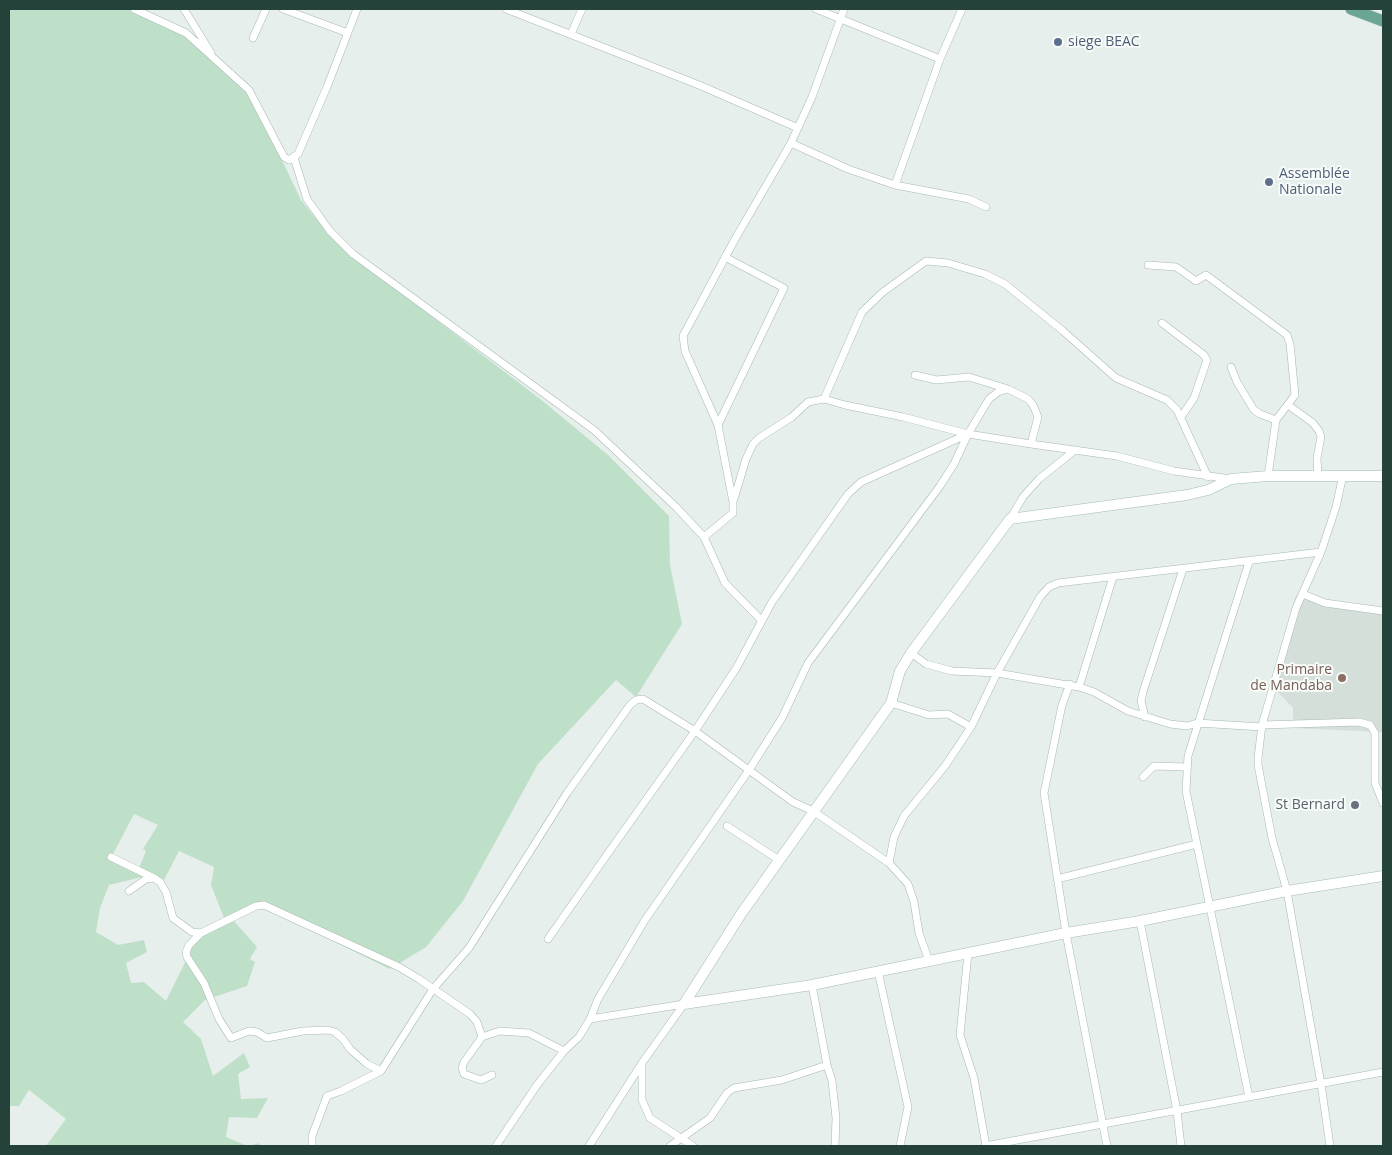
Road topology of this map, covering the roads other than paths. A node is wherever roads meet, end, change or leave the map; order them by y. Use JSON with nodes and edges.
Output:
{"nodes":[{"id":1,"x":134,"y":9,"type":"edge"},
{"id":2,"x":184,"y":9,"type":"edge"},
{"id":3,"x":266,"y":9,"type":"edge"},
{"id":4,"x":282,"y":9,"type":"edge"},
{"id":5,"x":357,"y":9,"type":"edge"},
{"id":6,"x":506,"y":9,"type":"edge"},
{"id":7,"x":582,"y":9,"type":"edge"},
{"id":8,"x":816,"y":9,"type":"edge"},
{"id":9,"x":844,"y":9,"type":"edge"},
{"id":10,"x":962,"y":9,"type":"edge"},
{"id":11,"x":1350,"y":9,"type":"edge"},
{"id":12,"x":840,"y":18,"type":"junction"},
{"id":13,"x":1383,"y":21,"type":"edge"},
{"id":14,"x":348,"y":33,"type":"junction"},
{"id":15,"x":571,"y":34,"type":"junction"},
{"id":16,"x":254,"y":38,"type":"dead end"},
{"id":17,"x":940,"y":59,"type":"junction"},
{"id":18,"x":215,"y":60,"type":"junction"},
{"id":19,"x":798,"y":128,"type":"junction"},
{"id":20,"x":791,"y":143,"type":"junction"},
{"id":21,"x":294,"y":158,"type":"junction"},
{"id":22,"x":895,"y":185,"type":"junction"},
{"id":23,"x":986,"y":207,"type":"dead end"},
{"id":24,"x":725,"y":258,"type":"junction"},
{"id":25,"x":1148,"y":265,"type":"dead end"},
{"id":26,"x":1162,"y":323,"type":"dead end"},
{"id":27,"x":1231,"y":367,"type":"dead end"},
{"id":28,"x":915,"y":374,"type":"dead end"},
{"id":29,"x":1008,"y":389,"type":"junction"},
{"id":30,"x":824,"y":399,"type":"junction"},
{"id":31,"x":1288,"y":405,"type":"junction"},
{"id":32,"x":1181,"y":418,"type":"junction"},
{"id":33,"x":1276,"y":420,"type":"junction"},
{"id":34,"x":718,"y":425,"type":"junction"},
{"id":35,"x":968,"y":434,"type":"junction"},
{"id":36,"x":1031,"y":444,"type":"junction"},
{"id":37,"x":1075,"y":450,"type":"junction"},
{"id":38,"x":1268,"y":476,"type":"junction"},
{"id":39,"x":1318,"y":476,"type":"junction"},
{"id":40,"x":1343,"y":476,"type":"junction"},
{"id":41,"x":1383,"y":476,"type":"edge"},
{"id":42,"x":1208,"y":477,"type":"junction"},
{"id":43,"x":1231,"y":479,"type":"junction"},
{"id":44,"x":733,"y":502,"type":"junction"},
{"id":45,"x":1010,"y":519,"type":"junction"},
{"id":46,"x":704,"y":537,"type":"junction"},
{"id":47,"x":1321,"y":552,"type":"junction"},
{"id":48,"x":1249,"y":562,"type":"junction"},
{"id":49,"x":1183,"y":569,"type":"junction"},
{"id":50,"x":1113,"y":577,"type":"junction"},
{"id":51,"x":1302,"y":594,"type":"junction"},
{"id":52,"x":1383,"y":611,"type":"edge"},
{"id":53,"x":762,"y":621,"type":"junction"},
{"id":54,"x":911,"y":653,"type":"junction"},
{"id":55,"x":997,"y":673,"type":"junction"},
{"id":56,"x":1070,"y":684,"type":"junction"},
{"id":57,"x":1079,"y":687,"type":"junction"},
{"id":58,"x":891,"y":702,"type":"junction"},
{"id":59,"x":1145,"y":717,"type":"junction"},
{"id":60,"x":1197,"y":723,"type":"junction"},
{"id":61,"x":1262,"y":726,"type":"junction"},
{"id":62,"x":971,"y":727,"type":"junction"},
{"id":63,"x":695,"y":731,"type":"junction"},
{"id":64,"x":1187,"y":767,"type":"junction"},
{"id":65,"x":749,"y":770,"type":"junction"},
{"id":66,"x":1143,"y":776,"type":"dead end"},
{"id":67,"x":1383,"y":803,"type":"edge"},
{"id":68,"x":813,"y":811,"type":"junction"},
{"id":69,"x":728,"y":826,"type":"dead end"},
{"id":70,"x":1197,"y":844,"type":"junction"},
{"id":71,"x":111,"y":857,"type":"dead end"},
{"id":72,"x":779,"y":860,"type":"junction"},
{"id":73,"x":889,"y":863,"type":"junction"},
{"id":74,"x":1383,"y":876,"type":"edge"},
{"id":75,"x":154,"y":878,"type":"junction"},
{"id":76,"x":1057,"y":879,"type":"junction"},
{"id":77,"x":129,"y":891,"type":"dead end"},
{"id":78,"x":1287,"y":891,"type":"junction"},
{"id":79,"x":1210,"y":907,"type":"junction"},
{"id":80,"x":1140,"y":921,"type":"junction"},
{"id":81,"x":1066,"y":932,"type":"junction"},
{"id":82,"x":200,"y":933,"type":"junction"},
{"id":83,"x":548,"y":939,"type":"dead end"},
{"id":84,"x":968,"y":953,"type":"junction"},
{"id":85,"x":930,"y":961,"type":"junction"},
{"id":86,"x":878,"y":971,"type":"junction"},
{"id":87,"x":812,"y":985,"type":"junction"},
{"id":88,"x":433,"y":989,"type":"junction"},
{"id":89,"x":684,"y":1004,"type":"junction"},
{"id":90,"x":590,"y":1019,"type":"junction"},
{"id":91,"x":482,"y":1037,"type":"junction"},
{"id":92,"x":564,"y":1050,"type":"junction"},
{"id":93,"x":642,"y":1063,"type":"junction"},
{"id":94,"x":826,"y":1065,"type":"junction"},
{"id":95,"x":382,"y":1071,"type":"junction"},
{"id":96,"x":1383,"y":1072,"type":"edge"},
{"id":97,"x":492,"y":1075,"type":"dead end"},
{"id":98,"x":1321,"y":1084,"type":"junction"},
{"id":99,"x":1249,"y":1097,"type":"junction"},
{"id":100,"x":1176,"y":1111,"type":"junction"},
{"id":101,"x":1104,"y":1125,"type":"junction"},
{"id":102,"x":681,"y":1138,"type":"junction"},
{"id":103,"x":312,"y":1146,"type":"edge"},
{"id":104,"x":496,"y":1146,"type":"edge"},
{"id":105,"x":589,"y":1146,"type":"edge"},
{"id":106,"x":670,"y":1146,"type":"edge"},
{"id":107,"x":693,"y":1146,"type":"edge"},
{"id":108,"x":835,"y":1146,"type":"edge"},
{"id":109,"x":900,"y":1146,"type":"edge"},
{"id":110,"x":986,"y":1146,"type":"edge"},
{"id":111,"x":1108,"y":1146,"type":"edge"},
{"id":112,"x":1181,"y":1146,"type":"edge"},
{"id":113,"x":1330,"y":1146,"type":"edge"}],
"edges":[{"from":1,"to":18,"type":"street"},
{"from":2,"to":18,"type":"street"},
{"from":3,"to":16,"type":"street"},
{"from":4,"to":14,"type":"street"},
{"from":5,"to":14,"type":"street"},
{"from":6,"to":15,"type":"street"},
{"from":7,"to":15,"type":"street"},
{"from":8,"to":12,"type":"street"},
{"from":9,"to":12,"type":"street"},
{"from":10,"to":17,"type":"street"},
{"from":11,"to":13,"type":"main road"},
{"from":12,"to":17,"type":"street"},
{"from":12,"to":19,"type":"street"},
{"from":14,"to":21,"type":"street"},
{"from":15,"to":19,"type":"street"},
{"from":17,"to":22,"type":"street"},
{"from":18,"to":21,"type":"street"},
{"from":19,"to":20,"type":"street"},
{"from":20,"to":22,"type":"street"},
{"from":20,"to":24,"type":"street"},
{"from":21,"to":46,"type":"street"},
{"from":22,"to":23,"type":"street"},
{"from":24,"to":34,"type":"street"},
{"from":24,"to":34,"type":"street"},
{"from":25,"to":31,"type":"street"},
{"from":26,"to":32,"type":"street"},
{"from":27,"to":33,"type":"street"},
{"from":28,"to":29,"type":"street"},
{"from":29,"to":35,"type":"street"},
{"from":29,"to":36,"type":"street"},
{"from":30,"to":32,"type":"street"},
{"from":30,"to":35,"type":"street"},
{"from":30,"to":44,"type":"street"},
{"from":31,"to":33,"type":"street"},
{"from":31,"to":39,"type":"street"},
{"from":32,"to":42,"type":"street"},
{"from":33,"to":38,"type":"street"},
{"from":34,"to":44,"type":"street"},
{"from":35,"to":36,"type":"street"},
{"from":35,"to":53,"type":"street"},
{"from":35,"to":65,"type":"street"},
{"from":36,"to":37,"type":"street"},
{"from":37,"to":42,"type":"street"},
{"from":37,"to":45,"type":"street"},
{"from":38,"to":39,"type":"street"},
{"from":38,"to":43,"type":"street"},
{"from":39,"to":40,"type":"street"},
{"from":40,"to":41,"type":"street"},
{"from":40,"to":47,"type":"street"},
{"from":42,"to":43,"type":"street"},
{"from":43,"to":45,"type":"street"},
{"from":44,"to":46,"type":"street"},
{"from":45,"to":54,"type":"street"},
{"from":46,"to":53,"type":"street"},
{"from":47,"to":48,"type":"street"},
{"from":47,"to":51,"type":"street"},
{"from":48,"to":49,"type":"street"},
{"from":48,"to":60,"type":"street"},
{"from":49,"to":50,"type":"street"},
{"from":49,"to":59,"type":"street"},
{"from":50,"to":55,"type":"street"},
{"from":50,"to":57,"type":"street"},
{"from":51,"to":52,"type":"street"},
{"from":51,"to":61,"type":"street"},
{"from":53,"to":63,"type":"street"},
{"from":54,"to":55,"type":"street"},
{"from":54,"to":58,"type":"street"},
{"from":55,"to":56,"type":"street"},
{"from":55,"to":62,"type":"street"},
{"from":56,"to":57,"type":"street"},
{"from":56,"to":76,"type":"street"},
{"from":57,"to":59,"type":"street"},
{"from":58,"to":62,"type":"street"},
{"from":58,"to":68,"type":"street"},
{"from":59,"to":60,"type":"street"},
{"from":60,"to":61,"type":"street"},
{"from":60,"to":64,"type":"street"},
{"from":61,"to":67,"type":"street"},
{"from":61,"to":78,"type":"street"},
{"from":62,"to":73,"type":"street"},
{"from":63,"to":65,"type":"street"},
{"from":63,"to":83,"type":"street"},
{"from":63,"to":88,"type":"street"},
{"from":64,"to":66,"type":"street"},
{"from":64,"to":70,"type":"street"},
{"from":65,"to":68,"type":"street"},
{"from":65,"to":90,"type":"street"},
{"from":68,"to":72,"type":"street"},
{"from":68,"to":73,"type":"street"},
{"from":69,"to":72,"type":"street"},
{"from":70,"to":76,"type":"street"},
{"from":70,"to":79,"type":"street"},
{"from":71,"to":75,"type":"street"},
{"from":72,"to":89,"type":"street"},
{"from":73,"to":85,"type":"street"},
{"from":74,"to":78,"type":"street"},
{"from":75,"to":77,"type":"street"},
{"from":75,"to":82,"type":"street"},
{"from":76,"to":81,"type":"street"},
{"from":78,"to":79,"type":"street"},
{"from":78,"to":98,"type":"street"},
{"from":79,"to":80,"type":"street"},
{"from":79,"to":99,"type":"street"},
{"from":80,"to":81,"type":"street"},
{"from":80,"to":100,"type":"street"},
{"from":81,"to":84,"type":"street"},
{"from":81,"to":101,"type":"street"},
{"from":82,"to":88,"type":"street"},
{"from":82,"to":95,"type":"street"},
{"from":84,"to":85,"type":"street"},
{"from":84,"to":110,"type":"street"},
{"from":85,"to":86,"type":"street"},
{"from":86,"to":87,"type":"street"},
{"from":86,"to":109,"type":"street"},
{"from":87,"to":89,"type":"street"},
{"from":87,"to":94,"type":"street"},
{"from":88,"to":91,"type":"street"},
{"from":88,"to":95,"type":"street"},
{"from":89,"to":90,"type":"street"},
{"from":89,"to":93,"type":"street"},
{"from":90,"to":92,"type":"street"},
{"from":91,"to":92,"type":"street"},
{"from":91,"to":97,"type":"street"},
{"from":92,"to":104,"type":"street"},
{"from":93,"to":102,"type":"street"},
{"from":93,"to":105,"type":"street"},
{"from":94,"to":102,"type":"street"},
{"from":94,"to":108,"type":"street"},
{"from":95,"to":103,"type":"street"},
{"from":96,"to":98,"type":"street"},
{"from":98,"to":99,"type":"street"},
{"from":98,"to":113,"type":"street"},
{"from":99,"to":100,"type":"street"},
{"from":100,"to":101,"type":"street"},
{"from":100,"to":112,"type":"street"},
{"from":101,"to":110,"type":"street"},
{"from":101,"to":111,"type":"street"},
{"from":102,"to":106,"type":"street"},
{"from":102,"to":107,"type":"street"}]}
